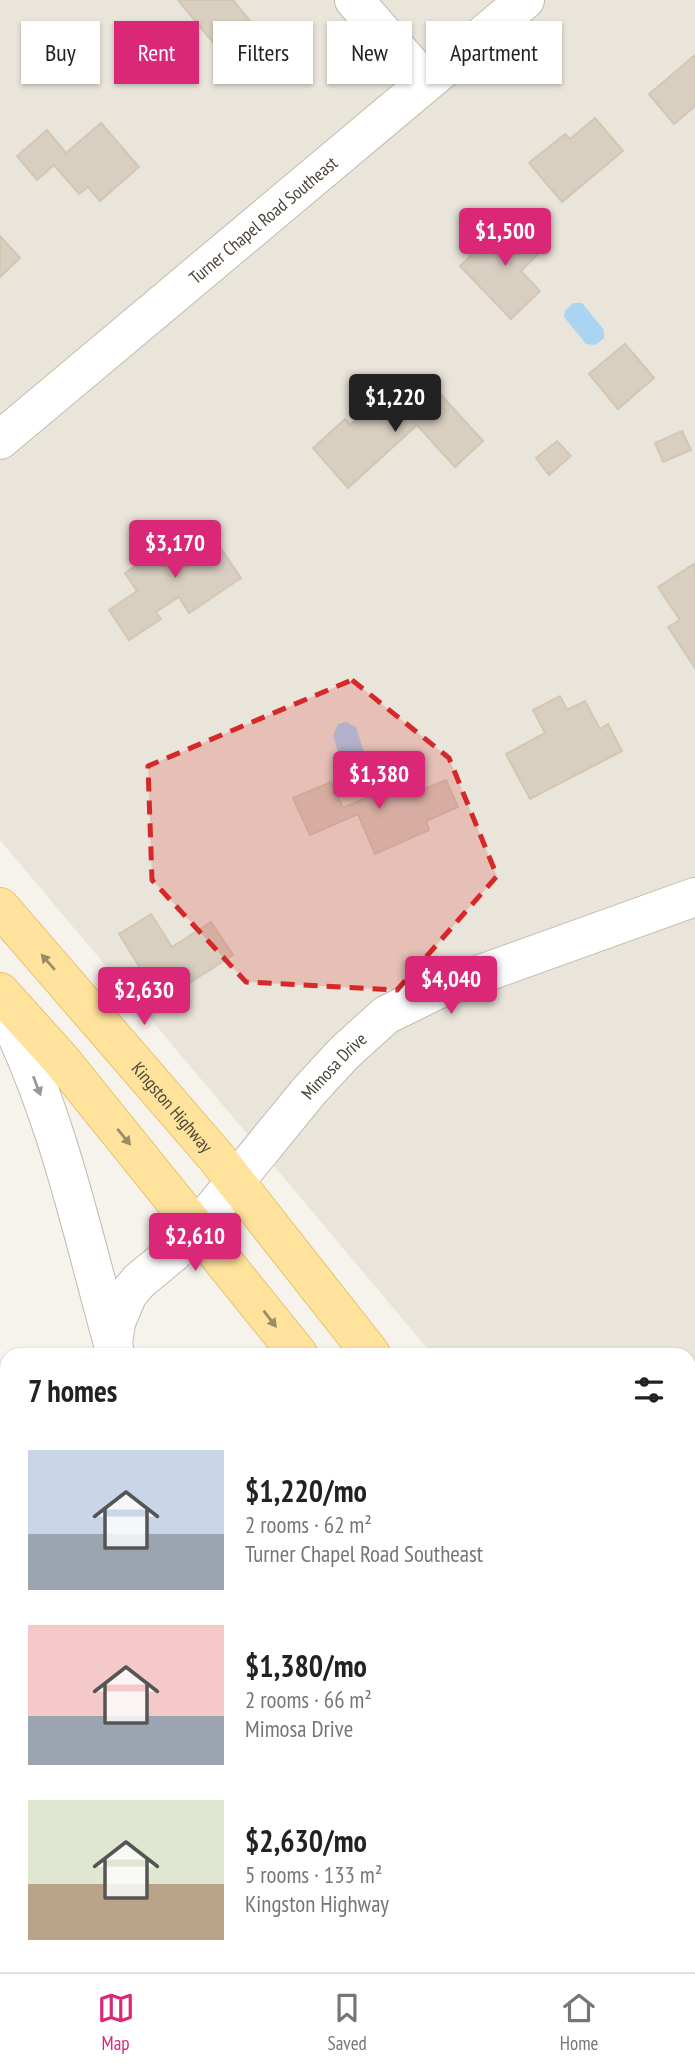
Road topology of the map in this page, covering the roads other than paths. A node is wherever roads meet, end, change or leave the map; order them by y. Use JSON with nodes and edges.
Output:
{"nodes":[{"id":1,"x":354,"y":0,"type":"edge"},
{"id":2,"x":525,"y":0,"type":"edge"},
{"id":3,"x":500,"y":21,"type":"edge"},
{"id":4,"x":426,"y":82,"type":"joint"},
{"id":5,"x":0,"y":440,"type":"edge"},
{"id":6,"x":695,"y":897,"type":"edge"},
{"id":7,"x":0,"y":907,"type":"edge"},
{"id":8,"x":0,"y":992,"type":"edge"},
{"id":9,"x":0,"y":1001,"type":"edge"},
{"id":10,"x":235,"y":1182,"type":"junction"},
{"id":11,"x":198,"y":1227,"type":"junction"},
{"id":12,"x":114,"y":1348,"type":"edge"},
{"id":13,"x":114,"y":1348,"type":"edge"},
{"id":14,"x":293,"y":1348,"type":"edge"},
{"id":15,"x":366,"y":1348,"type":"edge"}],
"edges":[{"from":1,"to":4,"type":"street"},
{"from":2,"to":3,"type":"street","name":"Turner Chapel Road Southeast"},
{"from":4,"to":5,"type":"street","name":"Turner Chapel Road Southeast"},
{"from":6,"to":10,"type":"street","name":"Mimosa Drive"},
{"from":10,"to":7,"type":"main road","name":"Kingston Highway","one_way":true},
{"from":8,"to":11,"type":"main road","one_way":true},
{"from":9,"to":13,"type":"street","one_way":true},
{"from":10,"to":11,"type":"street","name":"Mimosa Drive"},
{"from":10,"to":15,"type":"main road","name":"Kingston Highway"},
{"from":11,"to":12,"type":"street","name":"Mimosa Drive"},
{"from":11,"to":14,"type":"main road","one_way":true}]}
